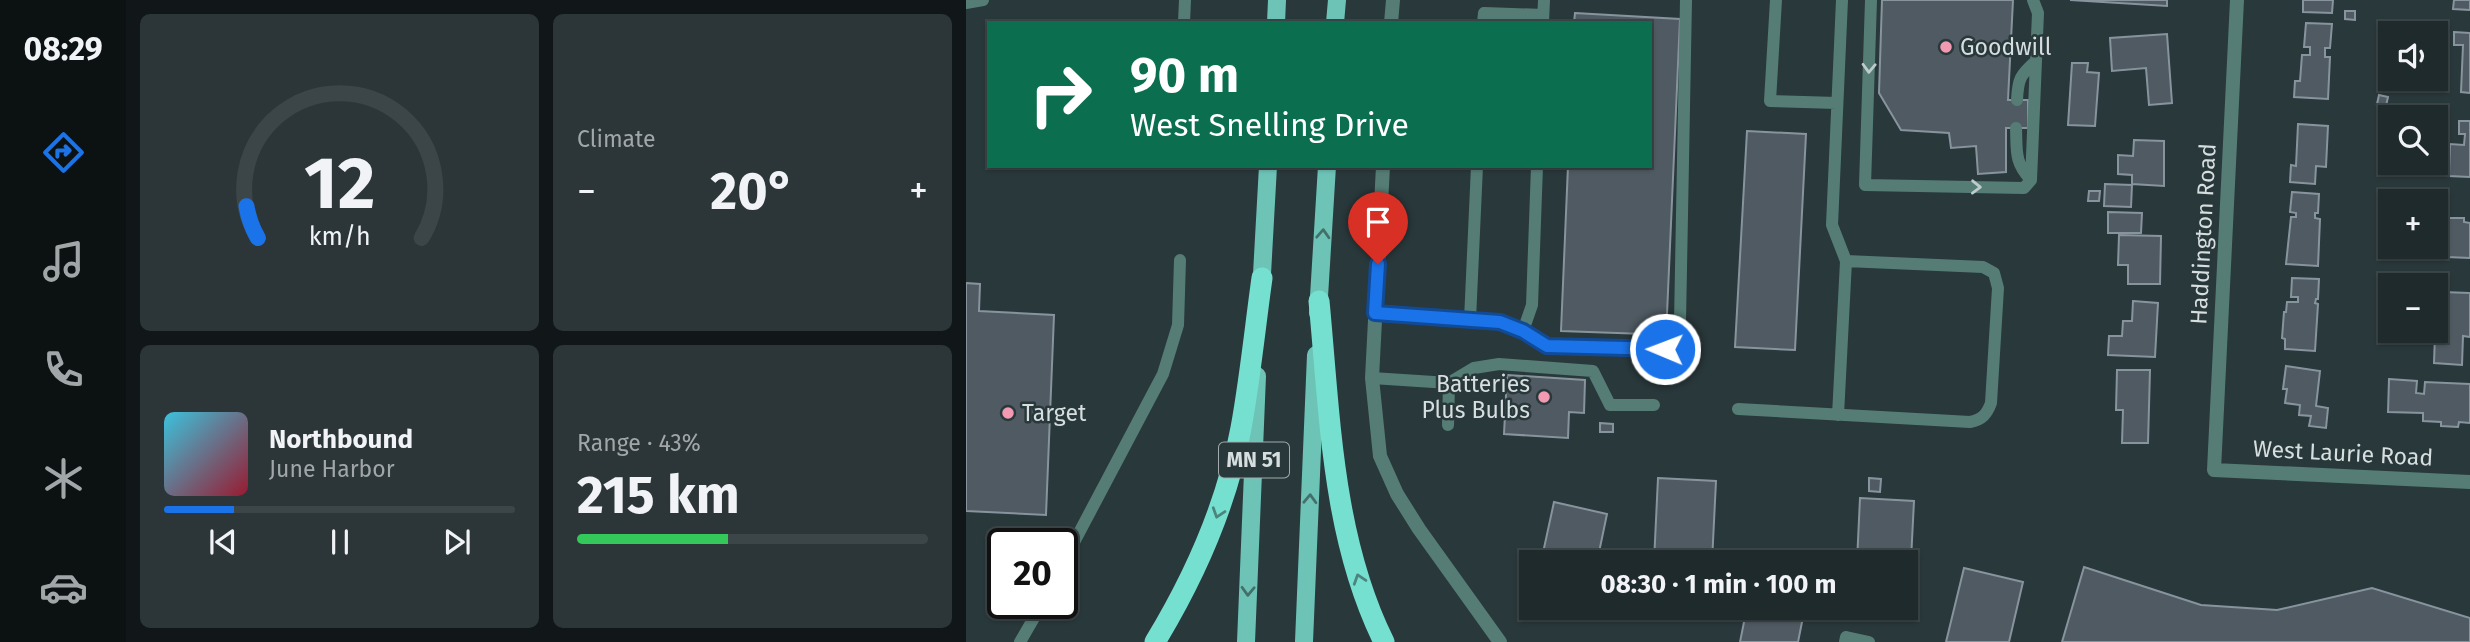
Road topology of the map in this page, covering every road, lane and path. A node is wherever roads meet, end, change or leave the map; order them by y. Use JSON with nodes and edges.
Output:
{"nodes":[{"id":1,"x":983,"y":0,"type":"edge"},
{"id":2,"x":1185,"y":0,"type":"edge"},
{"id":3,"x":1277,"y":0,"type":"edge"},
{"id":4,"x":1337,"y":0,"type":"edge"},
{"id":5,"x":1393,"y":0,"type":"edge"},
{"id":6,"x":1544,"y":0,"type":"edge"},
{"id":7,"x":1686,"y":0,"type":"edge"},
{"id":8,"x":1776,"y":0,"type":"edge"},
{"id":9,"x":1842,"y":0,"type":"edge"},
{"id":10,"x":1871,"y":0,"type":"edge"},
{"id":11,"x":2033,"y":0,"type":"edge"},
{"id":12,"x":2237,"y":0,"type":"edge"},
{"id":13,"x":966,"y":3,"type":"edge"},
{"id":14,"x":1543,"y":19,"type":"edge"},
{"id":15,"x":1184,"y":21,"type":"edge"},
{"id":16,"x":1276,"y":21,"type":"edge"},
{"id":17,"x":1335,"y":21,"type":"edge"},
{"id":18,"x":1391,"y":21,"type":"edge"},
{"id":19,"x":1483,"y":21,"type":"edge"},
{"id":20,"x":2036,"y":61,"type":"junction"},
{"id":21,"x":2017,"y":100,"type":"dead end"},
{"id":22,"x":1837,"y":103,"type":"junction"},
{"id":23,"x":2016,"y":128,"type":"dead end"},
{"id":24,"x":1268,"y":168,"type":"edge"},
{"id":25,"x":1327,"y":168,"type":"edge"},
{"id":26,"x":1383,"y":168,"type":"edge"},
{"id":27,"x":1477,"y":168,"type":"edge"},
{"id":28,"x":1537,"y":168,"type":"edge"},
{"id":29,"x":2031,"y":180,"type":"junction"},
{"id":30,"x":1180,"y":260,"type":"dead end"},
{"id":31,"x":1846,"y":261,"type":"junction"},
{"id":32,"x":1262,"y":278,"type":"junction"},
{"id":33,"x":1319,"y":301,"type":"junction"},
{"id":34,"x":1375,"y":313,"type":"junction"},
{"id":35,"x":1470,"y":320,"type":"junction"},
{"id":36,"x":1523,"y":331,"type":"junction"},
{"id":37,"x":1547,"y":346,"type":"junction"},
{"id":38,"x":1547,"y":369,"type":"junction"},
{"id":39,"x":1372,"y":378,"type":"junction"},
{"id":40,"x":1449,"y":383,"type":"junction"},
{"id":41,"x":1654,"y":405,"type":"dead end"},
{"id":42,"x":1738,"y":409,"type":"dead end"},
{"id":43,"x":1838,"y":415,"type":"junction"},
{"id":44,"x":1448,"y":425,"type":"dead end"},
{"id":45,"x":2214,"y":470,"type":"joint"},
{"id":46,"x":2470,"y":482,"type":"edge"},
{"id":47,"x":1078,"y":535,"type":"edge"},
{"id":48,"x":1033,"y":619,"type":"edge"},
{"id":49,"x":1020,"y":642,"type":"edge"},
{"id":50,"x":1155,"y":642,"type":"edge"},
{"id":51,"x":1246,"y":642,"type":"edge"},
{"id":52,"x":1304,"y":642,"type":"edge"},
{"id":53,"x":1384,"y":642,"type":"edge"},
{"id":54,"x":1500,"y":642,"type":"edge"},
{"id":55,"x":1845,"y":642,"type":"edge"},
{"id":56,"x":1869,"y":642,"type":"edge"}],
"edges":[{"from":1,"to":13,"type":"lane"},
{"from":2,"to":15,"type":"lane"},
{"from":3,"to":16,"type":"main road"},
{"from":4,"to":17,"type":"main road"},
{"from":5,"to":18,"type":"street"},
{"from":6,"to":14,"type":"lane"},
{"from":7,"to":37,"type":"lane"},
{"from":8,"to":22,"type":"lane"},
{"from":9,"to":22,"type":"lane"},
{"from":10,"to":29,"type":"lane","one_way":true},
{"from":11,"to":20,"type":"lane"},
{"from":12,"to":45,"type":"street","name":"Haddington Road"},
{"from":14,"to":19,"type":"lane"},
{"from":20,"to":21,"type":"lane"},
{"from":20,"to":29,"type":"lane"},
{"from":22,"to":31,"type":"lane"},
{"from":23,"to":29,"type":"lane"},
{"from":24,"to":32,"type":"main road","number":"MN 51"},
{"from":33,"to":25,"type":"main road","number":"MN 51","one_way":true},
{"from":26,"to":34,"type":"street"},
{"from":27,"to":35,"type":"lane"},
{"from":28,"to":36,"type":"lane"},
{"from":30,"to":47,"type":"lane"},
{"from":31,"to":43,"type":"lane"},
{"from":31,"to":43,"type":"lane"},
{"from":32,"to":50,"type":"highway","one_way":true},
{"from":32,"to":51,"type":"main road","number":"MN 51","one_way":true},
{"from":52,"to":33,"type":"main road","number":"MN 51","one_way":true},
{"from":53,"to":33,"type":"highway","one_way":true},
{"from":34,"to":35,"type":"lane"},
{"from":34,"to":39,"type":"street"},
{"from":35,"to":36,"type":"lane"},
{"from":36,"to":37,"type":"lane"},
{"from":37,"to":38,"type":"lane"},
{"from":38,"to":40,"type":"lane"},
{"from":38,"to":41,"type":"lane"},
{"from":39,"to":40,"type":"lane"},
{"from":39,"to":54,"type":"street"},
{"from":40,"to":44,"type":"lane"},
{"from":42,"to":43,"type":"lane"},
{"from":45,"to":46,"type":"street","name":"West Laurie Road"},
{"from":48,"to":49,"type":"lane"},
{"from":55,"to":56,"type":"lane"}]}
